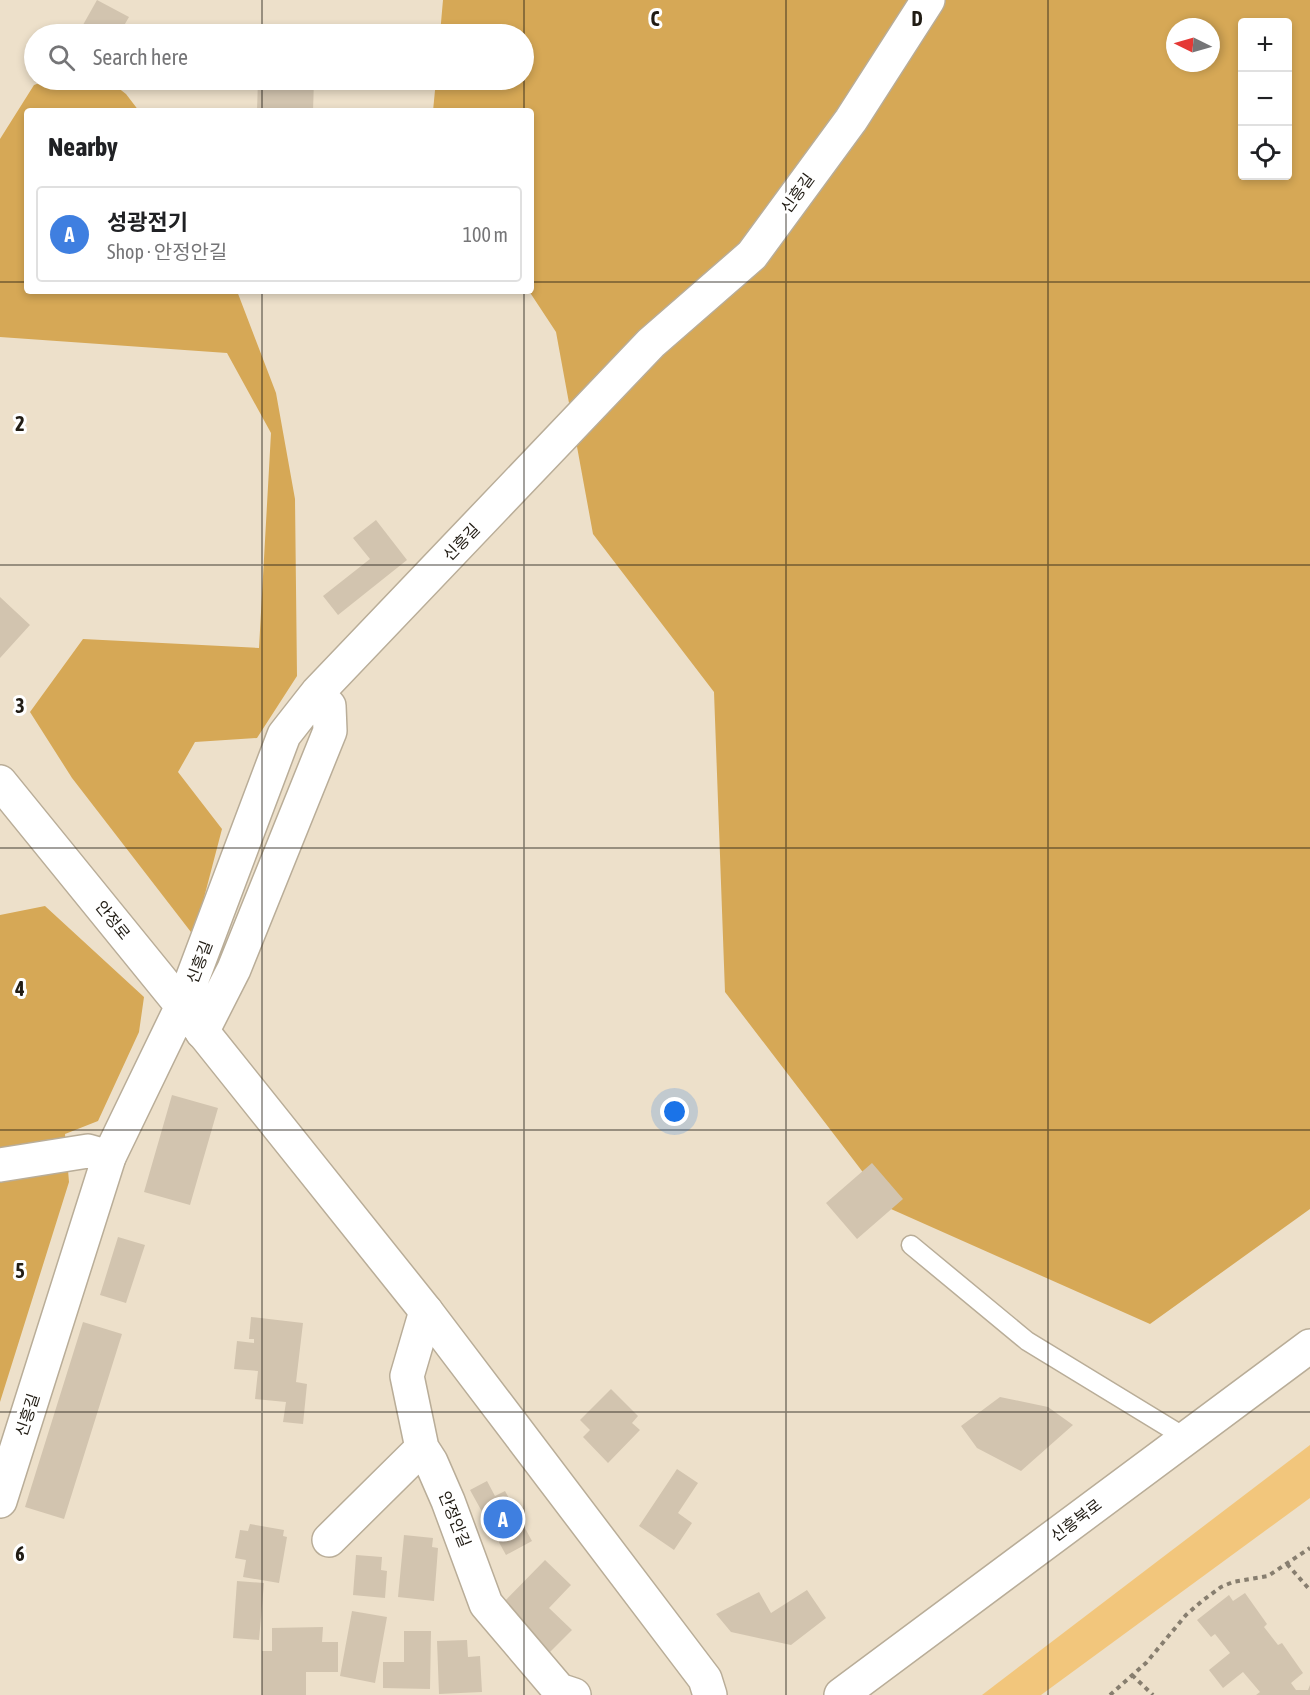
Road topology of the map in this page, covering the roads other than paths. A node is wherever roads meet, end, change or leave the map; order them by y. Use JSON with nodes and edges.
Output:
{"nodes":[{"id":1,"x":928,"y":0,"type":"edge"},
{"id":2,"x":317,"y":693,"type":"junction"},
{"id":3,"x":0,"y":782,"type":"edge"},
{"id":4,"x":182,"y":1006,"type":"junction"},
{"id":5,"x":202,"y":1032,"type":"junction"},
{"id":6,"x":109,"y":1157,"type":"junction"},
{"id":7,"x":0,"y":1165,"type":"edge"},
{"id":8,"x":911,"y":1245,"type":"dead end"},
{"id":9,"x":426,"y":1311,"type":"junction"},
{"id":10,"x":1310,"y":1346,"type":"edge"},
{"id":11,"x":1186,"y":1438,"type":"junction"},
{"id":12,"x":422,"y":1448,"type":"junction"},
{"id":13,"x":0,"y":1501,"type":"edge"},
{"id":14,"x":329,"y":1540,"type":"dead end"},
{"id":15,"x":715,"y":1690,"type":"edge"},
{"id":16,"x":562,"y":1693,"type":"edge"},
{"id":17,"x":841,"y":1695,"type":"edge"}],
"edges":[{"from":1,"to":2,"type":"street","name":"신흥길"},
{"from":2,"to":4,"type":"street","name":"신흥길"},
{"from":2,"to":5,"type":"street"},
{"from":3,"to":4,"type":"street","name":"안정로"},
{"from":4,"to":5,"type":"street","name":"안정로"},
{"from":4,"to":6,"type":"street","name":"신흥길"},
{"from":5,"to":9,"type":"street","name":"안정로"},
{"from":6,"to":7,"type":"street"},
{"from":6,"to":13,"type":"street","name":"신흥길"},
{"from":8,"to":11,"type":"lane"},
{"from":9,"to":12,"type":"street","name":"안정안길"},
{"from":9,"to":15,"type":"street","name":"안정로"},
{"from":10,"to":11,"type":"street","name":"신흥북로"},
{"from":11,"to":17,"type":"street","name":"신흥북로"},
{"from":12,"to":14,"type":"street"},
{"from":12,"to":16,"type":"street","name":"안정안길"}]}
